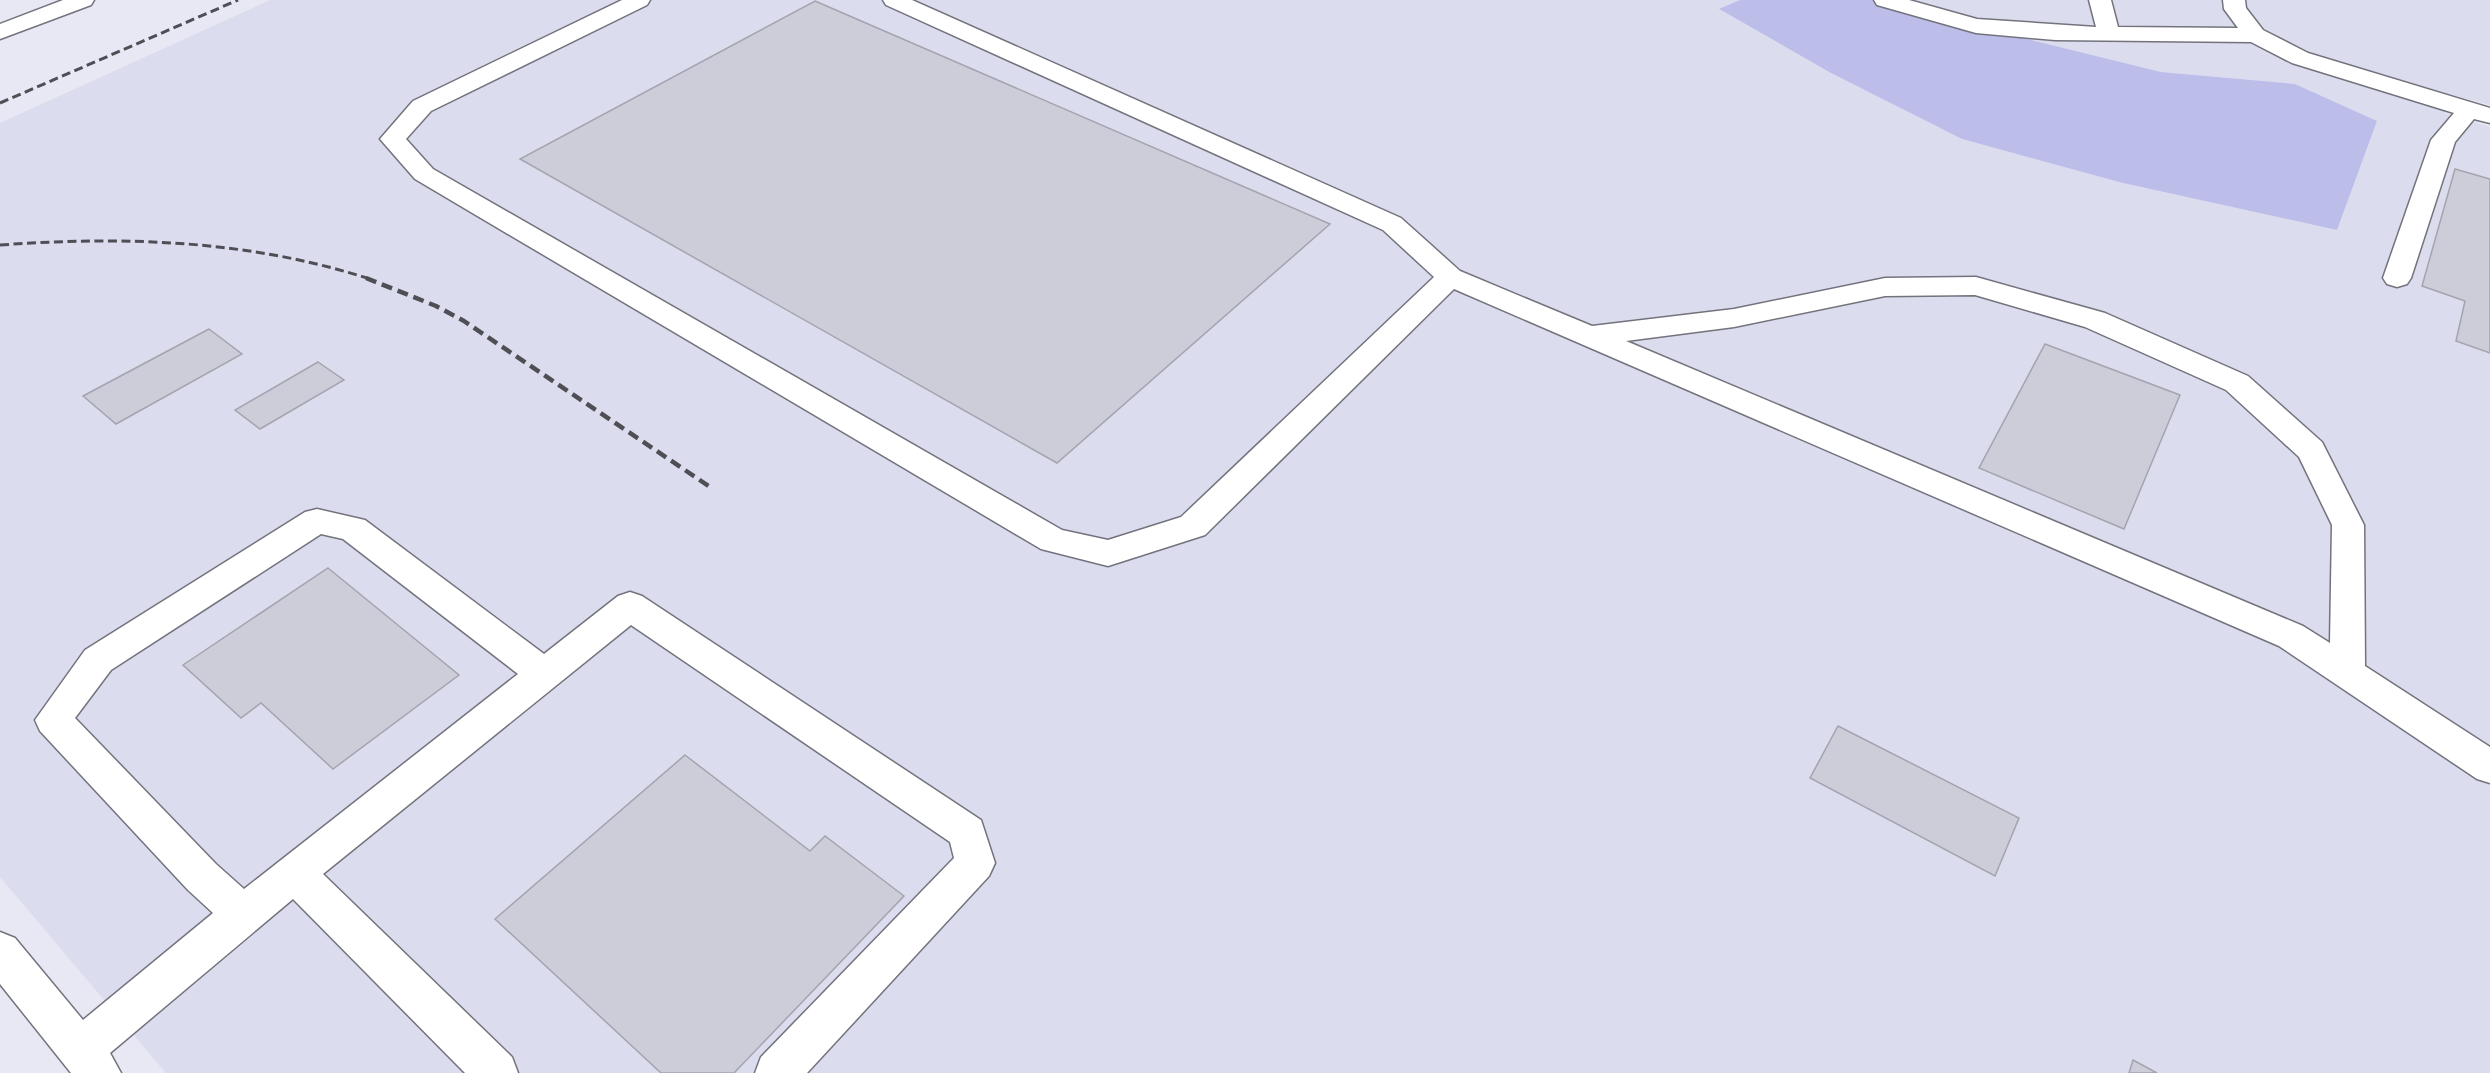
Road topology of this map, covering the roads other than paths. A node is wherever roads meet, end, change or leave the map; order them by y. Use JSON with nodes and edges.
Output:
{"nodes":[{"id":1,"x":83,"y":0,"type":"edge"},
{"id":2,"x":639,"y":0,"type":"edge"},
{"id":3,"x":894,"y":0,"type":"edge"},
{"id":4,"x":1886,"y":0,"type":"edge"},
{"id":5,"x":2100,"y":0,"type":"edge"},
{"id":6,"x":2234,"y":0,"type":"edge"},
{"id":7,"x":0,"y":32,"type":"edge"},
{"id":8,"x":2109,"y":33,"type":"junction"},
{"id":9,"x":2255,"y":35,"type":"junction"},
{"id":10,"x":2480,"y":113,"type":"edge"},
{"id":11,"x":1450,"y":277,"type":"junction"},
{"id":12,"x":2397,"y":278,"type":"dead end"},
{"id":13,"x":1589,"y":336,"type":"junction"},
{"id":14,"x":2347,"y":670,"type":"junction"},
{"id":15,"x":544,"y":674,"type":"junction"},
{"id":16,"x":2490,"y":767,"type":"edge"},
{"id":17,"x":294,"y":873,"type":"junction"},
{"id":18,"x":243,"y":914,"type":"junction"},
{"id":19,"x":0,"y":952,"type":"edge"},
{"id":20,"x":89,"y":1061,"type":"edge"},
{"id":21,"x":496,"y":1073,"type":"edge"},
{"id":22,"x":777,"y":1073,"type":"edge"}],
"edges":[{"from":1,"to":7,"type":"street"},
{"from":2,"to":11,"type":"street"},
{"from":3,"to":11,"type":"street"},
{"from":4,"to":8,"type":"street"},
{"from":5,"to":8,"type":"street"},
{"from":6,"to":9,"type":"street"},
{"from":8,"to":9,"type":"street"},
{"from":9,"to":10,"type":"street"},
{"from":10,"to":12,"type":"street"},
{"from":11,"to":13,"type":"street"},
{"from":13,"to":14,"type":"street"},
{"from":13,"to":14,"type":"street"},
{"from":14,"to":16,"type":"street"},
{"from":15,"to":17,"type":"street"},
{"from":15,"to":18,"type":"street"},
{"from":15,"to":22,"type":"street"},
{"from":17,"to":18,"type":"street"},
{"from":17,"to":21,"type":"street"},
{"from":18,"to":20,"type":"street"},
{"from":19,"to":20,"type":"street"}]}
